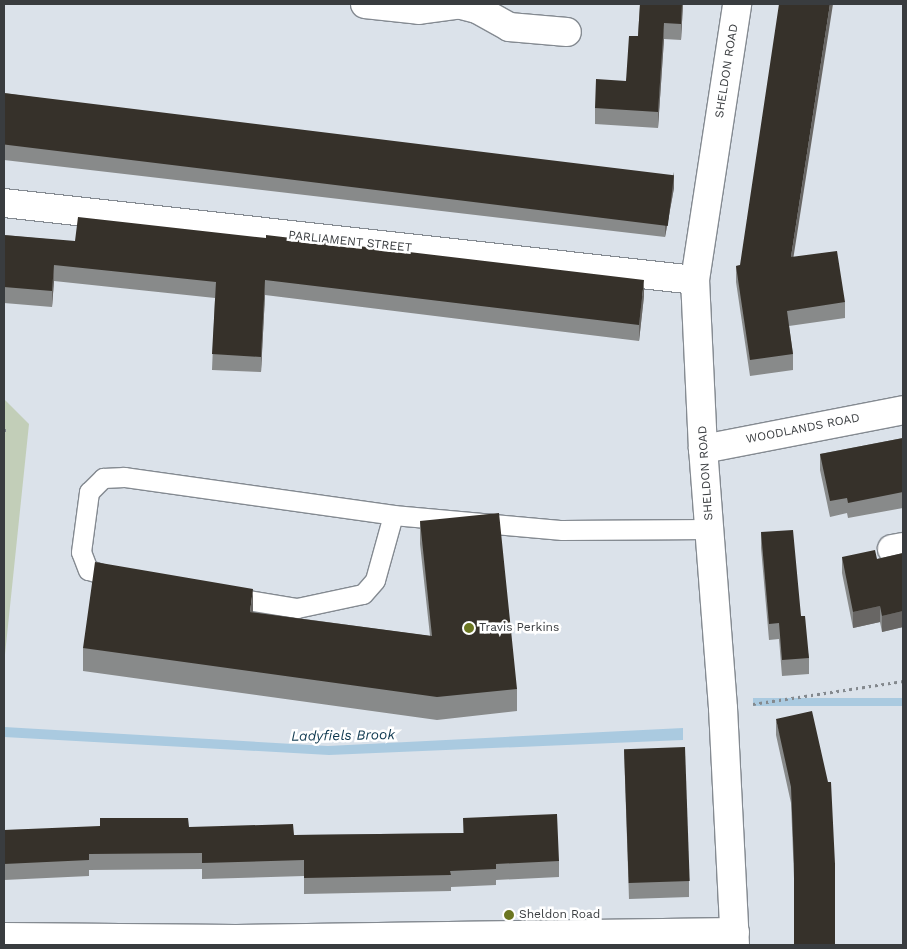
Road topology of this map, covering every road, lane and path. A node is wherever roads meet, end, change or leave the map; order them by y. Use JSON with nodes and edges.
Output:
{"nodes":[{"id":1,"x":365,"y":4,"type":"edge"},
{"id":2,"x":737,"y":4,"type":"edge"},
{"id":3,"x":462,"y":5,"type":"edge"},
{"id":4,"x":567,"y":32,"type":"dead end"},
{"id":5,"x":4,"y":203,"type":"edge"},
{"id":6,"x":695,"y":280,"type":"junction"},
{"id":7,"x":903,"y":410,"type":"edge"},
{"id":8,"x":4,"y":430,"type":"edge"},
{"id":9,"x":9,"y":430,"type":"dead end"},
{"id":10,"x":703,"y":449,"type":"junction"},
{"id":11,"x":393,"y":515,"type":"junction"},
{"id":12,"x":710,"y":529,"type":"junction"},
{"id":13,"x":134,"y":581,"type":"edge"},
{"id":14,"x":211,"y":594,"type":"edge"},
{"id":15,"x":903,"y":681,"type":"edge"},
{"id":16,"x":723,"y":708,"type":"junction"},
{"id":17,"x":4,"y":937,"type":"edge"},
{"id":18,"x":735,"y":939,"type":"edge"},
{"id":19,"x":236,"y":942,"type":"edge"}],
"edges":[{"from":1,"to":3,"type":"street"},
{"from":2,"to":6,"type":"street","name":"SHELDON ROAD"},
{"from":3,"to":4,"type":"street"},
{"from":5,"to":6,"type":"street","name":"PARLIAMENT STREET"},
{"from":6,"to":10,"type":"street","name":"SHELDON ROAD"},
{"from":7,"to":10,"type":"street","name":"WOODLANDS ROAD"},
{"from":8,"to":9,"type":"path"},
{"from":10,"to":12,"type":"street","name":"SHELDON ROAD"},
{"from":11,"to":12,"type":"lane"},
{"from":11,"to":13,"type":"lane"},
{"from":11,"to":14,"type":"lane"},
{"from":12,"to":16,"type":"street","name":"SHELDON ROAD"},
{"from":15,"to":16,"type":"path"},
{"from":16,"to":18,"type":"street","name":"SHELDON ROAD"},
{"from":17,"to":19,"type":"street"},
{"from":18,"to":19,"type":"street"}]}
